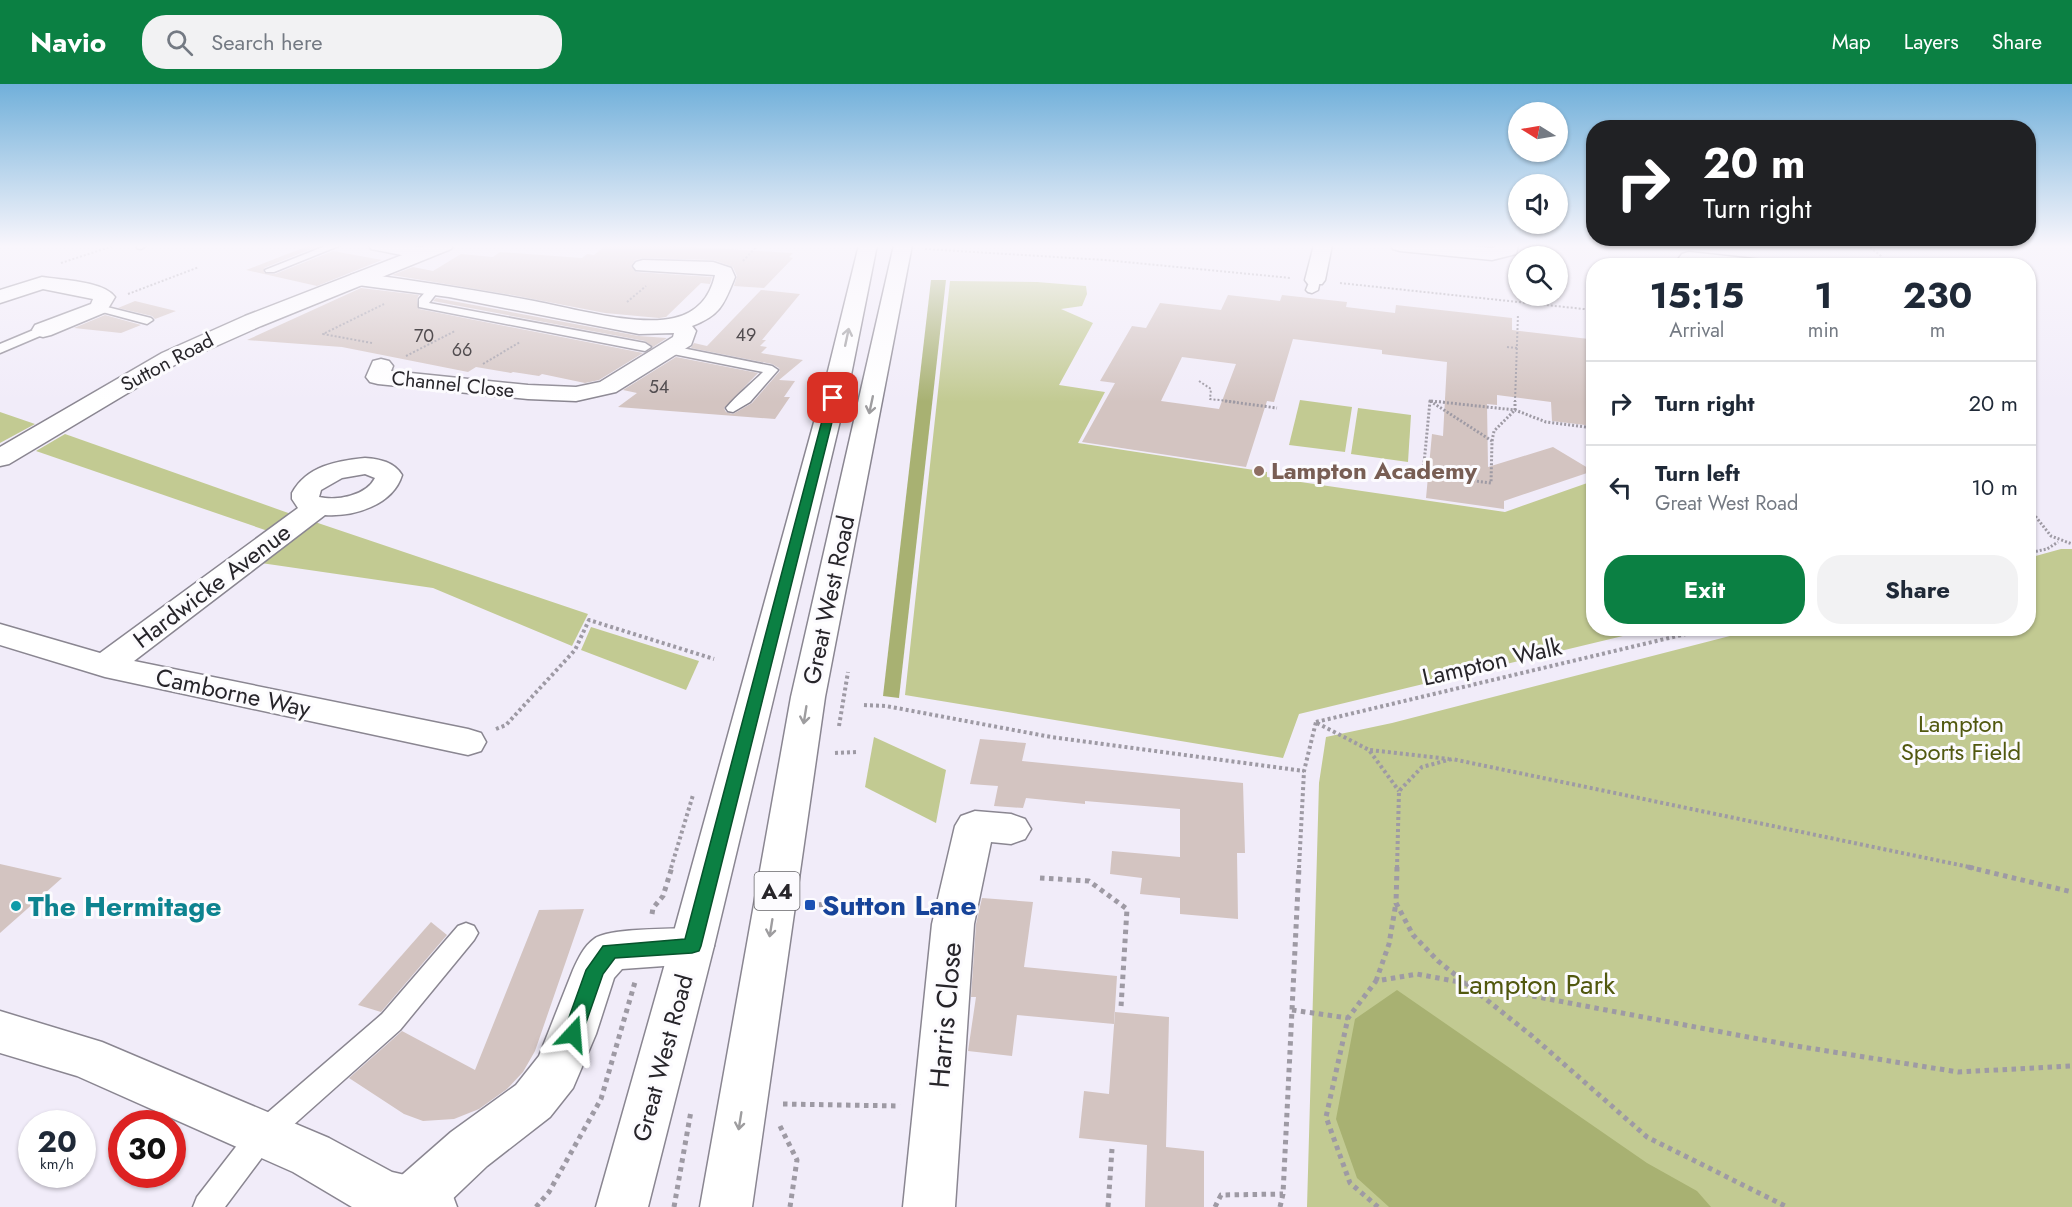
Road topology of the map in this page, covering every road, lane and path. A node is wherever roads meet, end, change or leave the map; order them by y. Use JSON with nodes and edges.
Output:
{"nodes":[{"id":1,"x":105,"y":297,"type":"edge"},
{"id":2,"x":121,"y":297,"type":"edge"},
{"id":3,"x":312,"y":297,"type":"edge"},
{"id":4,"x":426,"y":297,"type":"edge"},
{"id":5,"x":481,"y":297,"type":"edge"},
{"id":6,"x":626,"y":297,"type":"edge"},
{"id":7,"x":716,"y":297,"type":"edge"},
{"id":8,"x":856,"y":297,"type":"edge"},
{"id":9,"x":899,"y":297,"type":"edge"},
{"id":10,"x":1452,"y":297,"type":"edge"},
{"id":11,"x":391,"y":301,"type":"dead end"},
{"id":12,"x":102,"y":305,"type":"junction"},
{"id":13,"x":1586,"y":309,"type":"edge"},
{"id":14,"x":1518,"y":314,"type":"dead end"},
{"id":15,"x":482,"y":316,"type":"junction"},
{"id":16,"x":147,"y":320,"type":"dead end"},
{"id":17,"x":606,"y":320,"type":"junction"},
{"id":18,"x":676,"y":325,"type":"junction"},
{"id":19,"x":544,"y":328,"type":"junction"},
{"id":20,"x":43,"y":330,"type":"joint"},
{"id":21,"x":1507,"y":347,"type":"dead end"},
{"id":22,"x":656,"y":348,"type":"junction"},
{"id":23,"x":1517,"y":348,"type":"junction"},
{"id":24,"x":0,"y":349,"type":"edge"},
{"id":25,"x":381,"y":366,"type":"junction"},
{"id":26,"x":475,"y":369,"type":"dead end"},
{"id":27,"x":1198,"y":381,"type":"dead end"},
{"id":28,"x":1430,"y":401,"type":"junction"},
{"id":29,"x":733,"y":408,"type":"dead end"},
{"id":30,"x":1277,"y":408,"type":"dead end"},
{"id":31,"x":1515,"y":410,"type":"junction"},
{"id":32,"x":1586,"y":427,"type":"edge"},
{"id":33,"x":1492,"y":441,"type":"junction"},
{"id":34,"x":0,"y":458,"type":"edge"},
{"id":35,"x":319,"y":506,"type":"dead end"},
{"id":36,"x":2036,"y":518,"type":"edge"},
{"id":37,"x":2058,"y":542,"type":"junction"},
{"id":38,"x":2072,"y":544,"type":"edge"},
{"id":39,"x":2036,"y":551,"type":"edge"},
{"id":40,"x":0,"y":634,"type":"edge"},
{"id":41,"x":1678,"y":636,"type":"edge"},
{"id":42,"x":714,"y":659,"type":"dead end"},
{"id":43,"x":105,"y":666,"type":"junction"},
{"id":44,"x":864,"y":705,"type":"dead end"},
{"id":45,"x":1316,"y":722,"type":"junction"},
{"id":46,"x":468,"y":742,"type":"joint"},
{"id":47,"x":1369,"y":750,"type":"junction"},
{"id":48,"x":856,"y":752,"type":"dead end"},
{"id":49,"x":835,"y":753,"type":"dead end"},
{"id":50,"x":1452,"y":759,"type":"junction"},
{"id":51,"x":1304,"y":771,"type":"junction"},
{"id":52,"x":1399,"y":791,"type":"junction"},
{"id":53,"x":1011,"y":830,"type":"dead end"},
{"id":54,"x":1040,"y":878,"type":"dead end"},
{"id":55,"x":2072,"y":892,"type":"edge"},
{"id":56,"x":1396,"y":903,"type":"junction"},
{"id":57,"x":836,"y":904,"type":"dead end"},
{"id":58,"x":810,"y":905,"type":"dead end"},
{"id":59,"x":466,"y":933,"type":"dead end"},
{"id":60,"x":692,"y":946,"type":"junction"},
{"id":61,"x":639,"y":970,"type":"dead end"},
{"id":62,"x":1376,"y":981,"type":"junction"},
{"id":63,"x":1467,"y":985,"type":"junction"},
{"id":64,"x":1121,"y":1007,"type":"dead end"},
{"id":65,"x":1292,"y":1010,"type":"junction"},
{"id":66,"x":1347,"y":1018,"type":"junction"},
{"id":67,"x":0,"y":1032,"type":"edge"},
{"id":68,"x":2072,"y":1066,"type":"edge"},
{"id":69,"x":693,"y":1100,"type":"dead end"},
{"id":70,"x":783,"y":1104,"type":"dead end"},
{"id":71,"x":937,"y":1106,"type":"junction"},
{"id":72,"x":262,"y":1135,"type":"junction"},
{"id":73,"x":1112,"y":1149,"type":"dead end"},
{"id":74,"x":797,"y":1160,"type":"dead end"},
{"id":75,"x":1282,"y":1194,"type":"junction"},
{"id":76,"x":405,"y":1204,"type":"edge"},
{"id":77,"x":207,"y":1207,"type":"edge"},
{"id":78,"x":536,"y":1207,"type":"edge"},
{"id":79,"x":622,"y":1207,"type":"edge"},
{"id":80,"x":674,"y":1207,"type":"edge"},
{"id":81,"x":726,"y":1207,"type":"edge"},
{"id":82,"x":790,"y":1207,"type":"edge"},
{"id":83,"x":928,"y":1207,"type":"edge"},
{"id":84,"x":1108,"y":1207,"type":"edge"},
{"id":85,"x":1215,"y":1207,"type":"edge"},
{"id":86,"x":1280,"y":1207,"type":"edge"},
{"id":87,"x":1378,"y":1207,"type":"edge"},
{"id":88,"x":1787,"y":1207,"type":"edge"}],
"edges":[{"from":1,"to":12,"type":"main road"},
{"from":2,"to":12,"type":"path"},
{"from":3,"to":34,"type":"main road","name":"Sutton Road"},
{"from":4,"to":15,"type":"lane"},
{"from":5,"to":17,"type":"main road"},
{"from":6,"to":17,"type":"path"},
{"from":7,"to":18,"type":"main road"},
{"from":60,"to":8,"type":"main road","name":"Great West Road","one_way":true},
{"from":9,"to":81,"type":"main road","name":"Great West Road","number":"A4","one_way":true},
{"from":10,"to":13,"type":"path"},
{"from":11,"to":25,"type":"path","name":"Channel Close"},
{"from":12,"to":16,"type":"lane"},
{"from":12,"to":20,"type":"main road"},
{"from":14,"to":23,"type":"path"},
{"from":15,"to":19,"type":"lane"},
{"from":15,"to":25,"type":"path"},
{"from":17,"to":18,"type":"main road"},
{"from":18,"to":22,"type":"main road","name":"Channel Close"},
{"from":19,"to":22,"type":"lane"},
{"from":19,"to":26,"type":"path"},
{"from":20,"to":24,"type":"lane"},
{"from":21,"to":23,"type":"path"},
{"from":22,"to":25,"type":"main road","name":"Channel Close"},
{"from":22,"to":29,"type":"lane"},
{"from":23,"to":31,"type":"path"},
{"from":27,"to":30,"type":"path"},
{"from":28,"to":31,"type":"path"},
{"from":28,"to":33,"type":"path"},
{"from":28,"to":33,"type":"path"},
{"from":31,"to":32,"type":"path"},
{"from":31,"to":33,"type":"path"},
{"from":35,"to":43,"type":"main road","name":"Hardwicke Avenue"},
{"from":36,"to":37,"type":"path"},
{"from":37,"to":38,"type":"path"},
{"from":37,"to":39,"type":"path"},
{"from":40,"to":43,"type":"main road","name":"Camborne Way"},
{"from":41,"to":45,"type":"path","name":"Lampton Walk"},
{"from":42,"to":46,"type":"path"},
{"from":43,"to":46,"type":"main road","name":"Camborne Way"},
{"from":44,"to":51,"type":"path"},
{"from":45,"to":47,"type":"path"},
{"from":45,"to":51,"type":"path"},
{"from":47,"to":50,"type":"path"},
{"from":47,"to":52,"type":"path"},
{"from":48,"to":49,"type":"path"},
{"from":50,"to":52,"type":"path"},
{"from":50,"to":55,"type":"path"},
{"from":51,"to":65,"type":"path"},
{"from":52,"to":56,"type":"path"},
{"from":53,"to":71,"type":"main road","name":"Harris Close"},
{"from":54,"to":64,"type":"path"},
{"from":56,"to":62,"type":"path"},
{"from":56,"to":63,"type":"path"},
{"from":57,"to":58,"type":"path"},
{"from":59,"to":72,"type":"lane"},
{"from":60,"to":76,"type":"main road"},
{"from":60,"to":79,"type":"main road","name":"Great West Road"},
{"from":61,"to":78,"type":"path","name":"Great West Road"},
{"from":62,"to":63,"type":"path"},
{"from":62,"to":66,"type":"path"},
{"from":63,"to":68,"type":"path"},
{"from":63,"to":88,"type":"path"},
{"from":65,"to":66,"type":"path"},
{"from":65,"to":75,"type":"path"},
{"from":66,"to":87,"type":"path"},
{"from":67,"to":72,"type":"main road"},
{"from":69,"to":80,"type":"path"},
{"from":70,"to":71,"type":"path"},
{"from":71,"to":83,"type":"main road","name":"Harris Close"},
{"from":72,"to":76,"type":"main road"},
{"from":72,"to":77,"type":"lane"},
{"from":73,"to":84,"type":"path"},
{"from":74,"to":82,"type":"path"},
{"from":75,"to":85,"type":"path"},
{"from":75,"to":86,"type":"path"}]}
